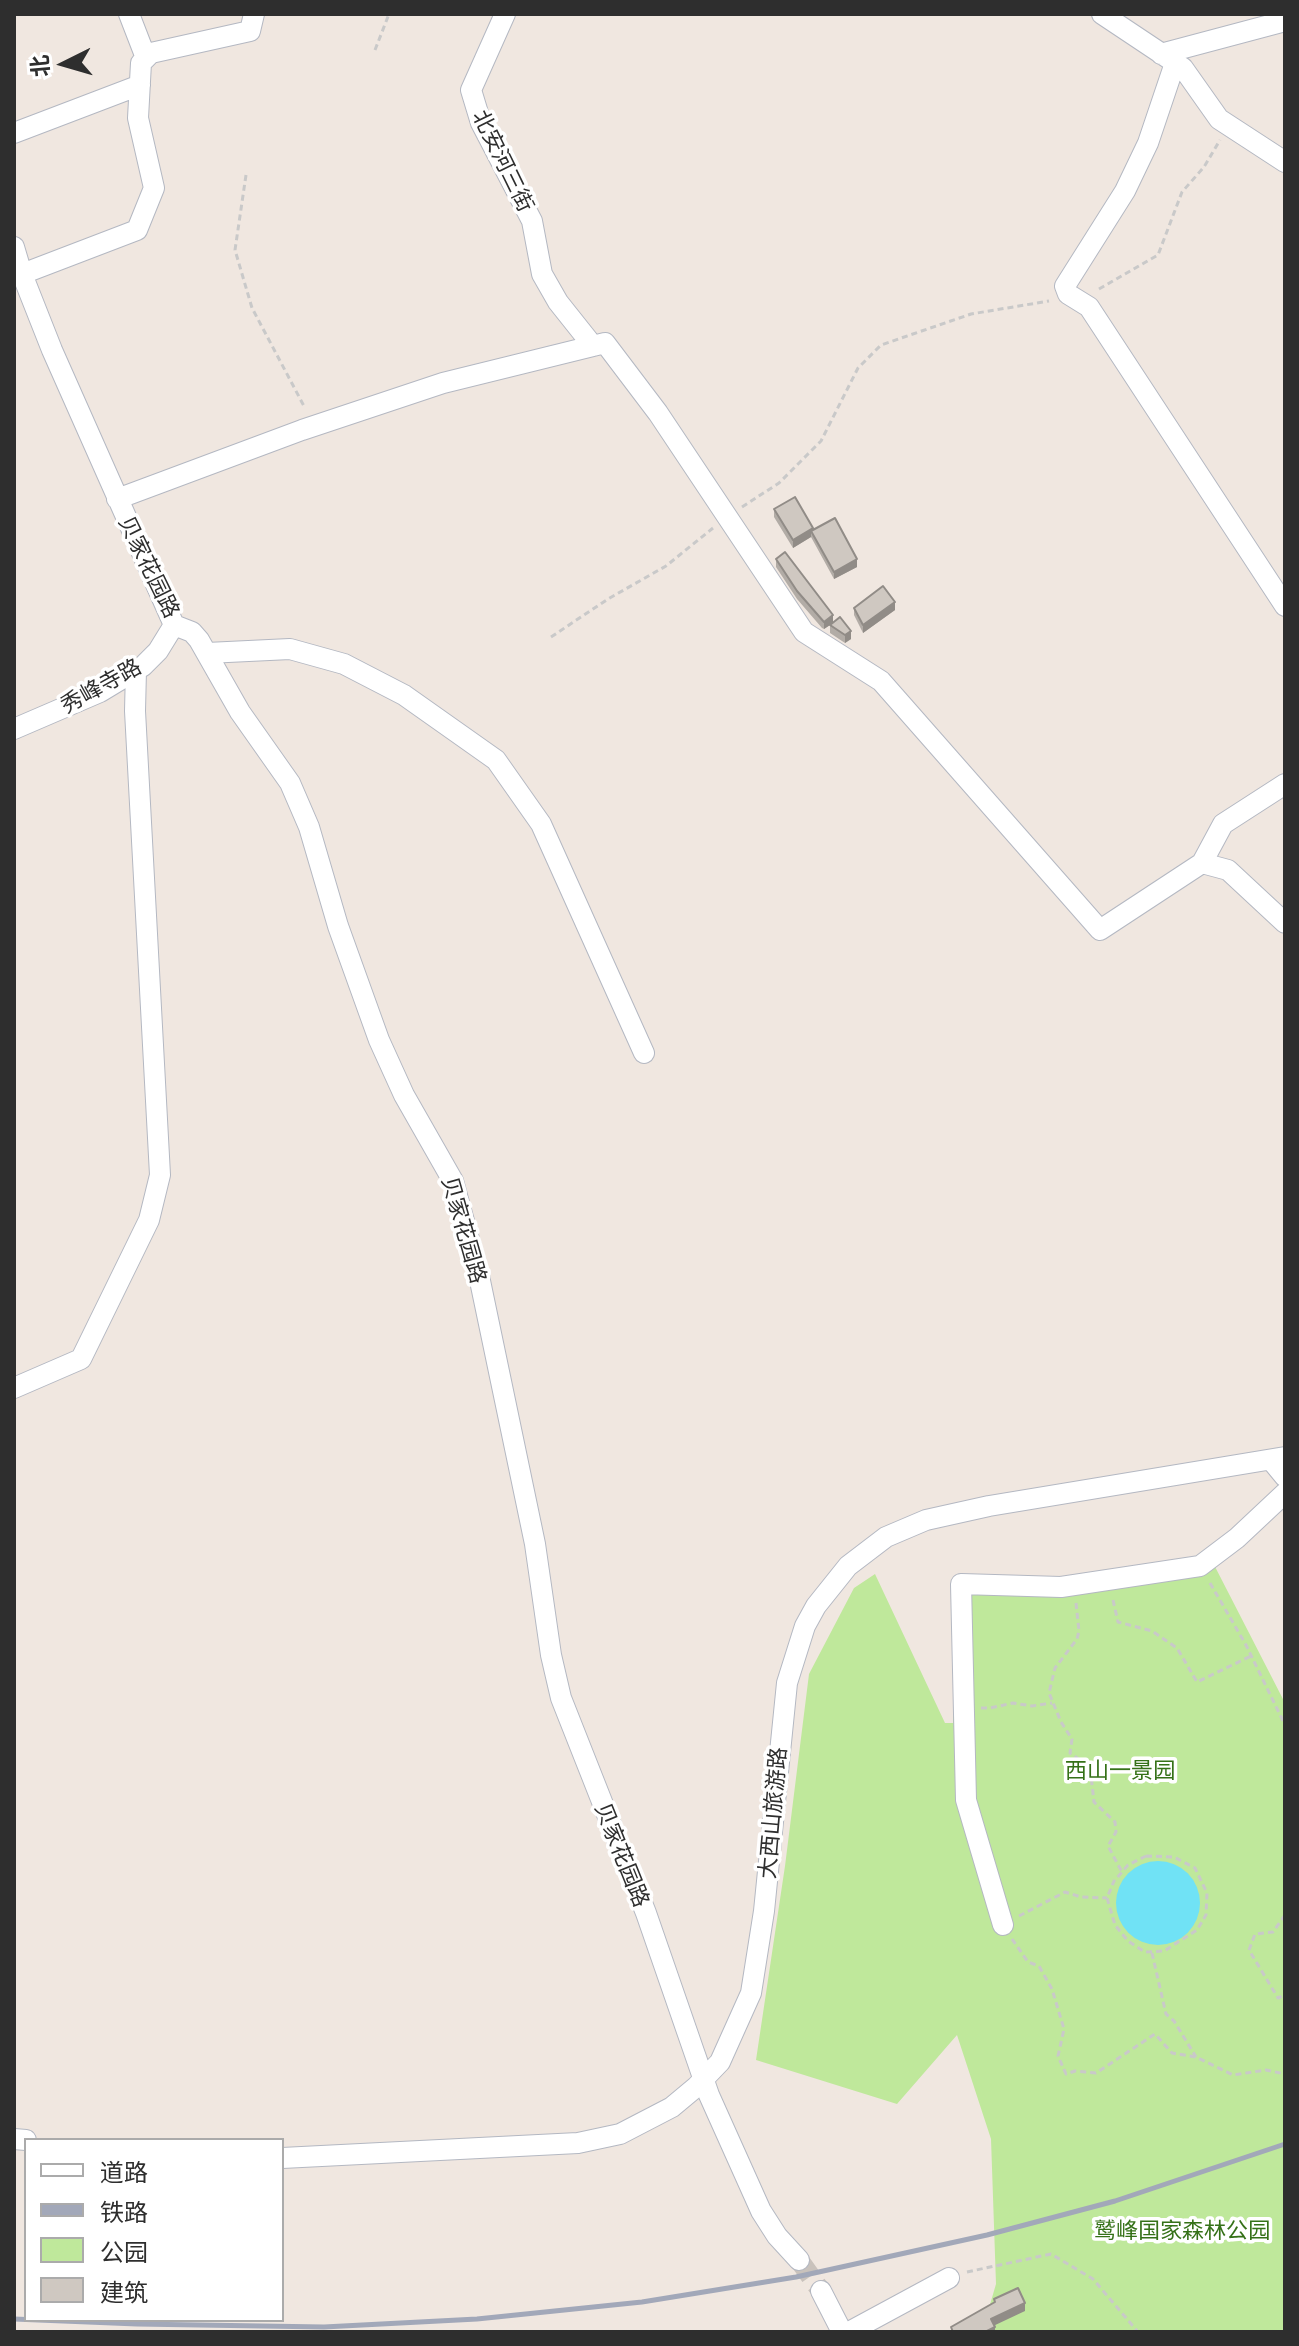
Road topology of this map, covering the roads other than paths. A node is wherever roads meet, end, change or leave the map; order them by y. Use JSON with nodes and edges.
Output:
{"nodes":[{"id":1,"x":129,"y":14,"type":"edge"},
{"id":2,"x":254,"y":14,"type":"edge"},
{"id":3,"x":505,"y":14,"type":"edge"},
{"id":4,"x":1102,"y":14,"type":"edge"},
{"id":5,"x":1285,"y":21,"type":"edge"},
{"id":6,"x":146,"y":58,"type":"junction"},
{"id":7,"x":1168,"y":58,"type":"junction"},
{"id":8,"x":140,"y":85,"type":"junction"},
{"id":9,"x":14,"y":133,"type":"edge"},
{"id":10,"x":1285,"y":162,"type":"edge"},
{"id":11,"x":14,"y":247,"type":"edge"},
{"id":12,"x":22,"y":274,"type":"junction"},
{"id":13,"x":593,"y":346,"type":"junction"},
{"id":14,"x":117,"y":499,"type":"junction"},
{"id":15,"x":1285,"y":606,"type":"edge"},
{"id":16,"x":174,"y":625,"type":"junction"},
{"id":17,"x":207,"y":653,"type":"junction"},
{"id":18,"x":136,"y":670,"type":"junction"},
{"id":19,"x":14,"y":729,"type":"edge"},
{"id":20,"x":1285,"y":784,"type":"edge"},
{"id":21,"x":1202,"y":863,"type":"junction"},
{"id":22,"x":1285,"y":923,"type":"edge"},
{"id":23,"x":644,"y":1053,"type":"dead end"},
{"id":24,"x":14,"y":1388,"type":"edge"},
{"id":25,"x":1278,"y":1458,"type":"edge"},
{"id":26,"x":1285,"y":1477,"type":"edge"},
{"id":27,"x":1285,"y":1493,"type":"edge"},
{"id":28,"x":1003,"y":1925,"type":"road end"},
{"id":29,"x":704,"y":2079,"type":"junction"},
{"id":30,"x":284,"y":2158,"type":"edge"},
{"id":31,"x":799,"y":2260,"type":"tunnel mouth"},
{"id":32,"x":949,"y":2278,"type":"road end"},
{"id":33,"x":821,"y":2291,"type":"tunnel mouth"},
{"id":34,"x":842,"y":2332,"type":"edge"},
{"id":35,"x":849,"y":2332,"type":"edge"}],
"edges":[{"from":1,"to":6,"type":"street"},
{"from":2,"to":6,"type":"street"},
{"from":3,"to":13,"type":"street","name":"北安河三街"},
{"from":4,"to":7,"type":"street"},
{"from":5,"to":7,"type":"street"},
{"from":6,"to":8,"type":"street"},
{"from":7,"to":10,"type":"street"},
{"from":7,"to":15,"type":"street"},
{"from":8,"to":9,"type":"street"},
{"from":8,"to":12,"type":"street"},
{"from":11,"to":12,"type":"street","name":"贝家花园路"},
{"from":12,"to":14,"type":"street","name":"贝家花园路"},
{"from":13,"to":14,"type":"street"},
{"from":13,"to":21,"type":"street","name":"北安河三街"},
{"from":14,"to":16,"type":"street","name":"贝家花园路"},
{"from":16,"to":17,"type":"street","name":"贝家花园路"},
{"from":16,"to":18,"type":"street","name":"秀峰寺路"},
{"from":17,"to":23,"type":"street"},
{"from":17,"to":29,"type":"street","name":"贝家花园路"},
{"from":18,"to":19,"type":"street","name":"秀峰寺路"},
{"from":18,"to":24,"type":"street"},
{"from":20,"to":21,"type":"street"},
{"from":21,"to":22,"type":"street"},
{"from":25,"to":26,"type":"street"},
{"from":25,"to":29,"type":"street","name":"大西山旅游路"},
{"from":27,"to":28,"type":"street"},
{"from":29,"to":30,"type":"street","name":"大西山旅游路"},
{"from":29,"to":31,"type":"street","name":"贝家花园路"},
{"from":32,"to":35,"type":"street"},
{"from":33,"to":34,"type":"street"}]}
